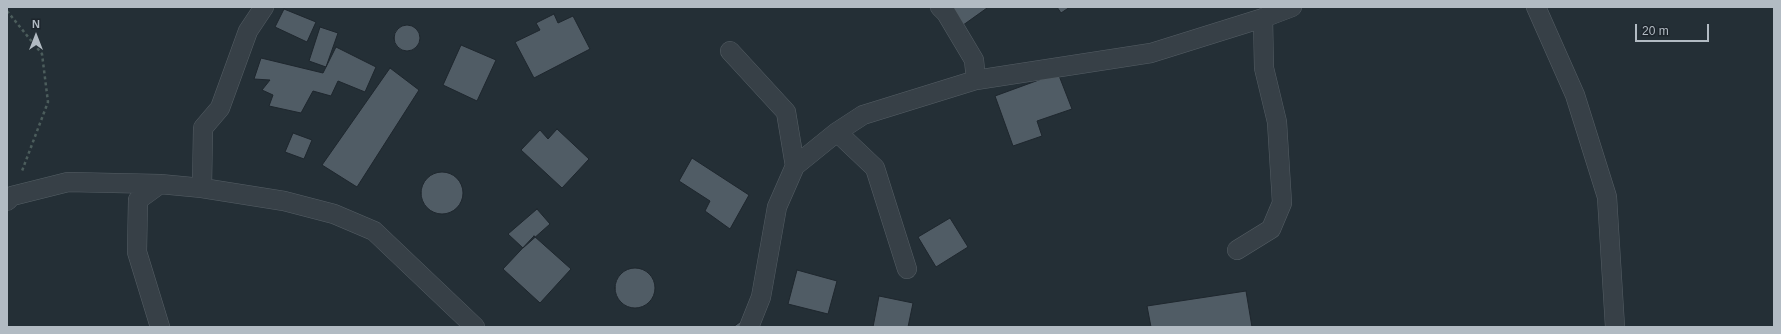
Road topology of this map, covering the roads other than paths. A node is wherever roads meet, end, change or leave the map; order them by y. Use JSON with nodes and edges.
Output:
{"nodes":[{"id":1,"x":264,"y":7,"type":"edge"},
{"id":2,"x":940,"y":7,"type":"edge"},
{"id":3,"x":1292,"y":7,"type":"edge"},
{"id":4,"x":1536,"y":7,"type":"edge"},
{"id":5,"x":1263,"y":18,"type":"junction"},
{"id":6,"x":730,"y":51,"type":"dead end"},
{"id":7,"x":976,"y":80,"type":"junction"},
{"id":8,"x":837,"y":132,"type":"junction"},
{"id":9,"x":794,"y":166,"type":"junction"},
{"id":10,"x":160,"y":184,"type":"junction"},
{"id":11,"x":202,"y":188,"type":"junction"},
{"id":12,"x":10,"y":198,"type":"edge"},
{"id":13,"x":1237,"y":250,"type":"dead end"},
{"id":14,"x":907,"y":270,"type":"dead end"},
{"id":15,"x":160,"y":327,"type":"edge"},
{"id":16,"x":476,"y":327,"type":"edge"},
{"id":17,"x":749,"y":327,"type":"edge"},
{"id":18,"x":1615,"y":327,"type":"edge"}],
"edges":[{"from":1,"to":11,"type":"street"},
{"from":2,"to":7,"type":"street"},
{"from":3,"to":5,"type":"street"},
{"from":4,"to":18,"type":"street"},
{"from":5,"to":7,"type":"street"},
{"from":5,"to":13,"type":"street"},
{"from":6,"to":9,"type":"street"},
{"from":7,"to":8,"type":"street"},
{"from":8,"to":9,"type":"street"},
{"from":8,"to":14,"type":"street"},
{"from":9,"to":17,"type":"street"},
{"from":10,"to":11,"type":"street"},
{"from":10,"to":12,"type":"street"},
{"from":10,"to":15,"type":"street"},
{"from":11,"to":16,"type":"street"}]}
